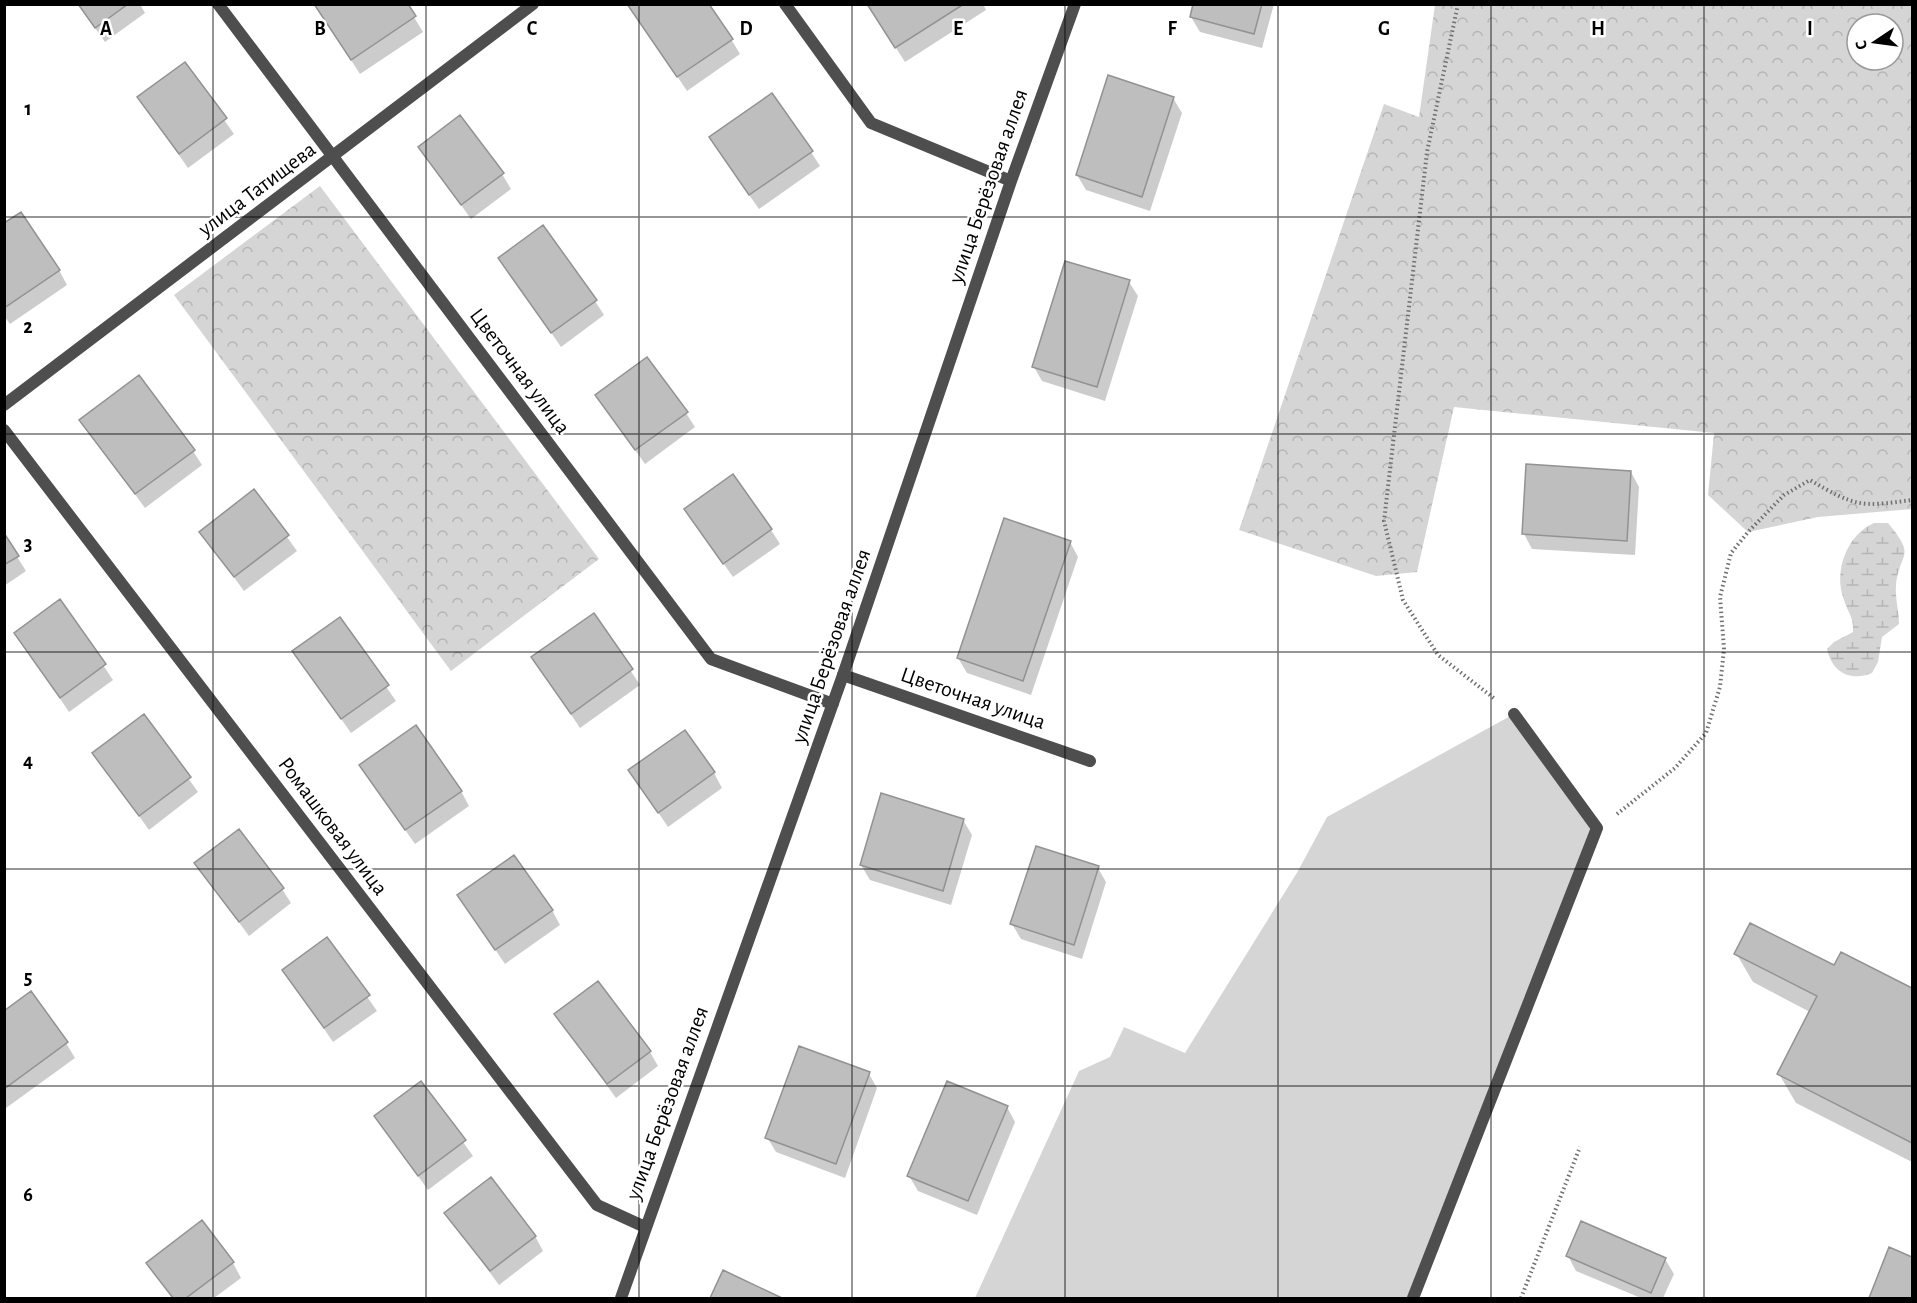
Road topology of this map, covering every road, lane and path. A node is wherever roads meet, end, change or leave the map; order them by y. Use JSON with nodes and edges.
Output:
{"nodes":[{"id":1,"x":218,"y":4,"type":"edge"},
{"id":2,"x":533,"y":4,"type":"edge"},
{"id":3,"x":785,"y":4,"type":"edge"},
{"id":4,"x":1075,"y":4,"type":"edge"},
{"id":5,"x":1458,"y":4,"type":"edge"},
{"id":6,"x":332,"y":158,"type":"junction"},
{"id":7,"x":1011,"y":181,"type":"junction"},
{"id":8,"x":4,"y":405,"type":"edge"},
{"id":9,"x":4,"y":430,"type":"edge"},
{"id":10,"x":1912,"y":500,"type":"edge"},
{"id":11,"x":843,"y":675,"type":"junction"},
{"id":12,"x":833,"y":704,"type":"junction"},
{"id":13,"x":1514,"y":714,"type":"joint"},
{"id":14,"x":1090,"y":762,"type":"dead end"},
{"id":15,"x":1597,"y":828,"type":"junction"},
{"id":16,"x":1580,"y":1147,"type":"dead end"},
{"id":17,"x":645,"y":1227,"type":"junction"},
{"id":18,"x":621,"y":1299,"type":"edge"},
{"id":19,"x":1413,"y":1299,"type":"edge"},
{"id":20,"x":1521,"y":1299,"type":"edge"}],
"edges":[{"from":1,"to":6,"type":"street","name":"Цветочная улица"},
{"from":2,"to":6,"type":"street","name":"улица Татищева"},
{"from":3,"to":7,"type":"street"},
{"from":4,"to":7,"type":"street","name":"улица Берёзовая аллея"},
{"from":5,"to":13,"type":"path"},
{"from":6,"to":8,"type":"street","name":"улица Татищева"},
{"from":6,"to":12,"type":"street","name":"Цветочная улица"},
{"from":7,"to":11,"type":"street","name":"улица Берёзовая аллея"},
{"from":9,"to":17,"type":"street","name":"Ромашковая улица"},
{"from":10,"to":15,"type":"path"},
{"from":11,"to":12,"type":"street","name":"улица Берёзовая аллея"},
{"from":11,"to":14,"type":"street","name":"Цветочная улица"},
{"from":12,"to":17,"type":"street","name":"улица Берёзовая аллея"},
{"from":13,"to":15,"type":"street"},
{"from":15,"to":19,"type":"street"},
{"from":16,"to":20,"type":"path"},
{"from":17,"to":18,"type":"street","name":"улица Берёзовая аллея"}]}
